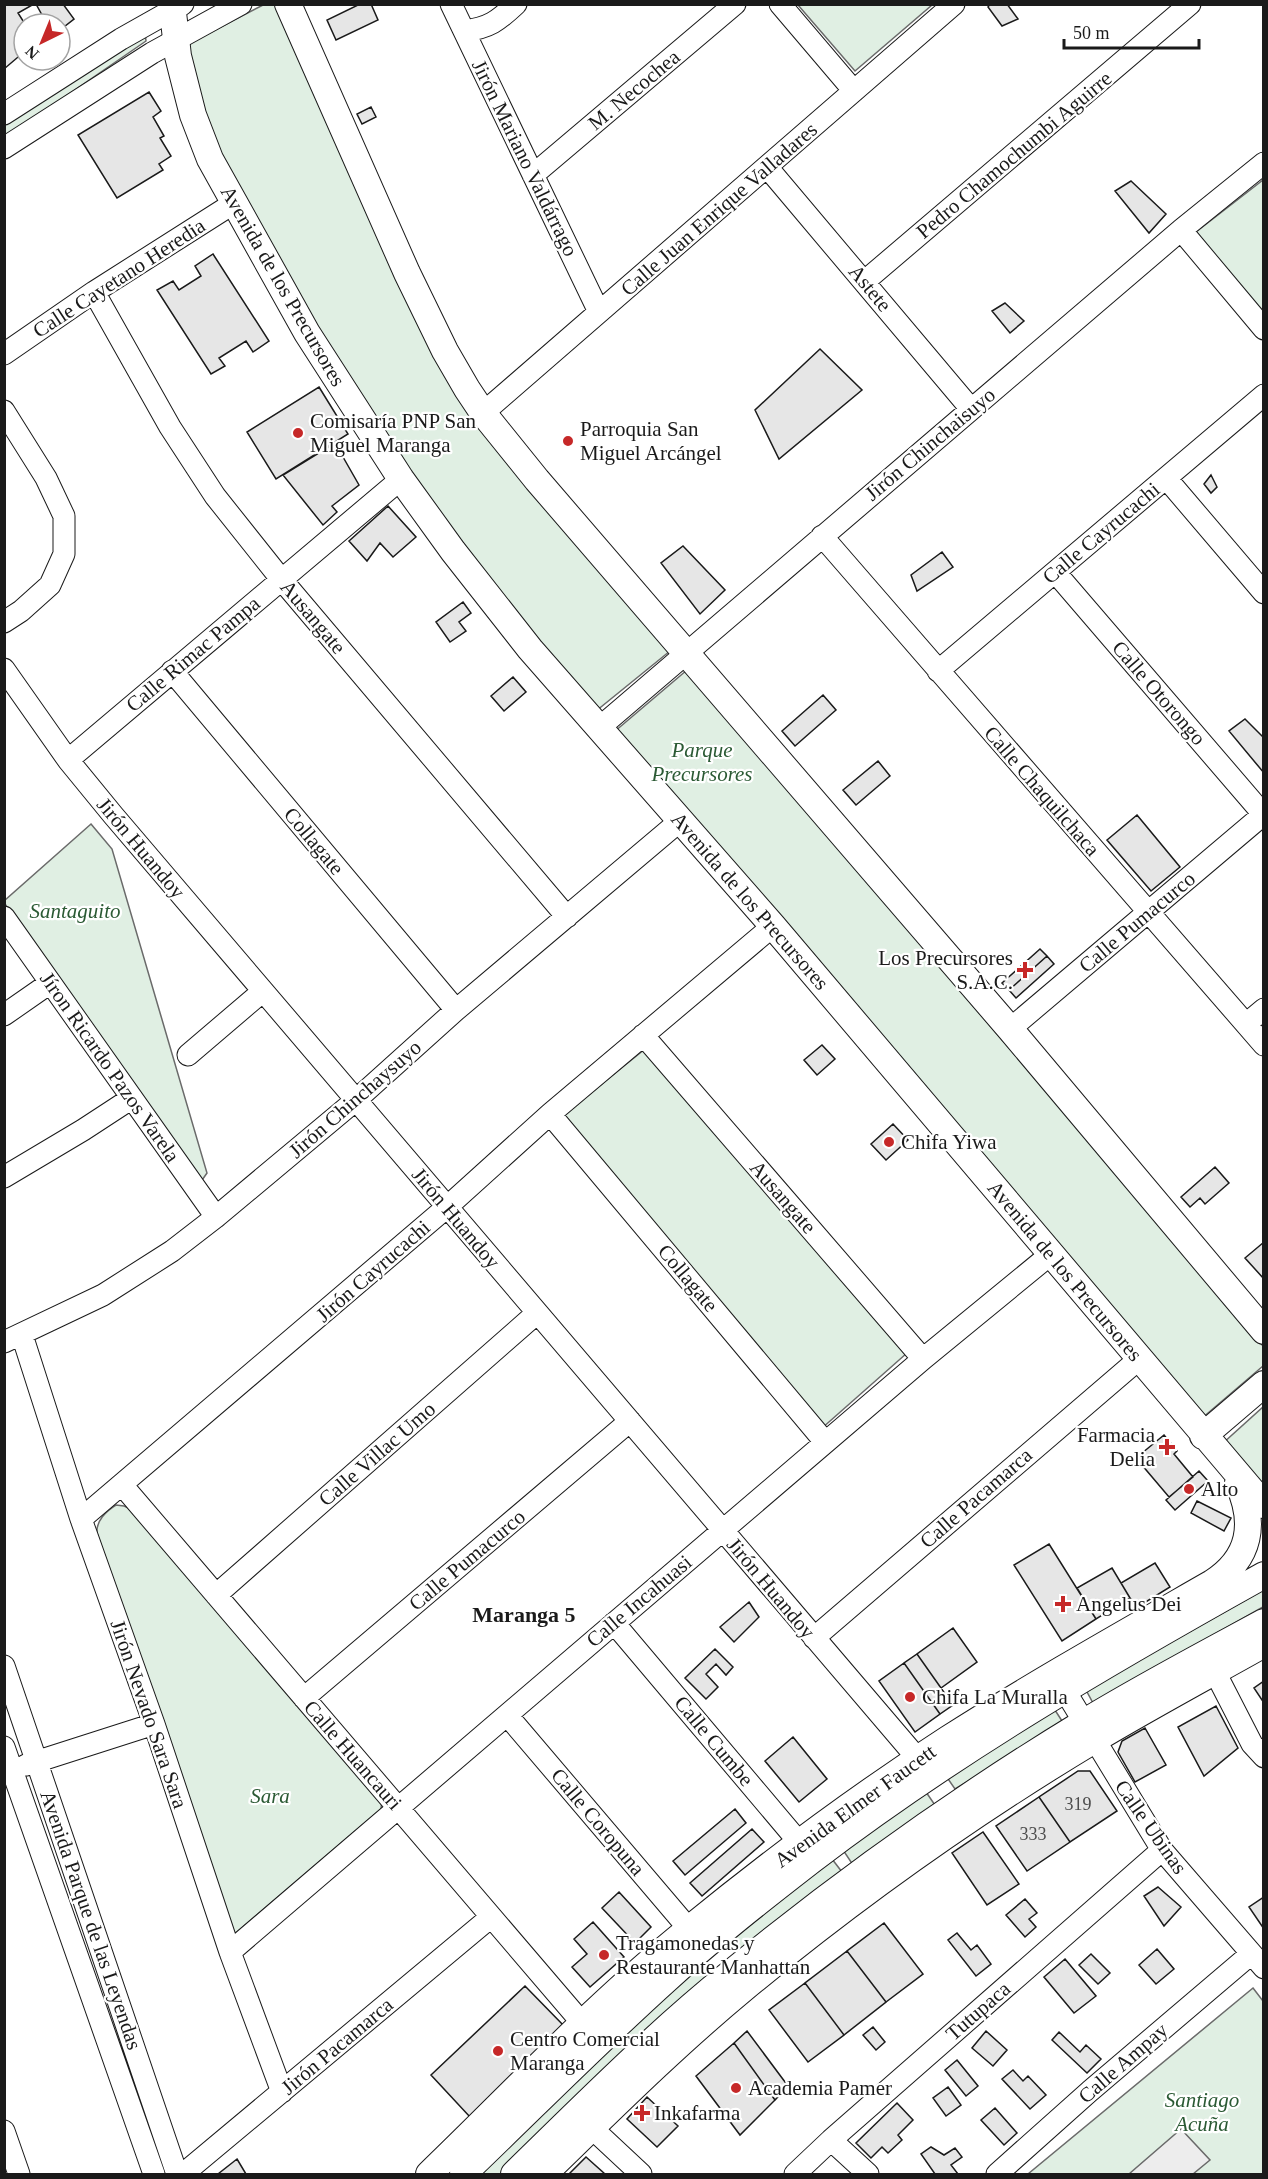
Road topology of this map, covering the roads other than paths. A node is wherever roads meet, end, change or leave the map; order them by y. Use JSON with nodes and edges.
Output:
{"nodes":[{"id":1,"x":241,"y":4,"type":"edge"},
{"id":2,"x":288,"y":4,"type":"edge"},
{"id":3,"x":451,"y":4,"type":"edge"},
{"id":4,"x":516,"y":4,"type":"edge"},
{"id":5,"x":735,"y":4,"type":"edge"},
{"id":6,"x":780,"y":4,"type":"edge"},
{"id":7,"x":954,"y":4,"type":"edge"},
{"id":8,"x":1190,"y":4,"type":"edge"},
{"id":9,"x":176,"y":6,"type":"edge"},
{"id":10,"x":464,"y":31,"type":"junction"},
{"id":11,"x":176,"y":39,"type":"junction"},
{"id":12,"x":854,"y":92,"type":"junction"},
{"id":13,"x":4,"y":114,"type":"edge"},
{"id":14,"x":4,"y":148,"type":"edge"},
{"id":15,"x":1263,"y":163,"type":"edge"},
{"id":16,"x":767,"y":167,"type":"junction"},
{"id":17,"x":533,"y":175,"type":"junction"},
{"id":18,"x":234,"y":202,"type":"junction"},
{"id":19,"x":1181,"y":230,"type":"junction"},
{"id":20,"x":864,"y":281,"type":"junction"},
{"id":21,"x":94,"y":292,"type":"junction"},
{"id":22,"x":599,"y":312,"type":"junction"},
{"id":23,"x":1263,"y":328,"type":"edge"},
{"id":24,"x":4,"y":354,"type":"edge"},
{"id":25,"x":1263,"y":395,"type":"edge"},
{"id":26,"x":971,"y":409,"type":"junction"},
{"id":27,"x":4,"y":411,"type":"edge"},
{"id":28,"x":483,"y":413,"type":"junction"},
{"id":29,"x":1166,"y":478,"type":"junction"},
{"id":30,"x":401,"y":479,"type":"junction"},
{"id":31,"x":822,"y":536,"type":"junction"},
{"id":32,"x":1055,"y":572,"type":"junction"},
{"id":33,"x":281,"y":579,"type":"junction"},
{"id":34,"x":1263,"y":593,"type":"edge"},
{"id":35,"x":4,"y":622,"type":"edge"},
{"id":36,"x":687,"y":652,"type":"junction"},
{"id":37,"x":4,"y":669,"type":"edge"},
{"id":38,"x":172,"y":671,"type":"junction"},
{"id":39,"x":938,"y":671,"type":"junction"},
{"id":40,"x":599,"y":728,"type":"junction"},
{"id":41,"x":68,"y":760,"type":"junction"},
{"id":42,"x":1263,"y":814,"type":"edge"},
{"id":43,"x":681,"y":820,"type":"junction"},
{"id":44,"x":1147,"y":913,"type":"junction"},
{"id":45,"x":4,"y":917,"type":"edge"},
{"id":46,"x":567,"y":917,"type":"junction"},
{"id":47,"x":773,"y":926,"type":"junction"},
{"id":48,"x":50,"y":983,"type":"junction"},
{"id":49,"x":263,"y":991,"type":"junction"},
{"id":50,"x":1263,"y":1009,"type":"edge"},
{"id":51,"x":456,"y":1010,"type":"junction"},
{"id":52,"x":4,"y":1015,"type":"edge"},
{"id":53,"x":1246,"y":1024,"type":"junction"},
{"id":54,"x":1010,"y":1029,"type":"junction"},
{"id":55,"x":643,"y":1035,"type":"junction"},
{"id":56,"x":1263,"y":1046,"type":"edge"},
{"id":57,"x":188,"y":1055,"type":"dead end"},
{"id":58,"x":132,"y":1098,"type":"junction"},
{"id":59,"x":356,"y":1100,"type":"junction"},
{"id":60,"x":550,"y":1114,"type":"junction"},
{"id":61,"x":4,"y":1177,"type":"edge"},
{"id":62,"x":447,"y":1207,"type":"junction"},
{"id":63,"x":216,"y":1218,"type":"junction"},
{"id":64,"x":1051,"y":1254,"type":"junction"},
{"id":65,"x":537,"y":1313,"type":"junction"},
{"id":66,"x":1263,"y":1331,"type":"edge"},
{"id":67,"x":13,"y":1339,"type":"edge"},
{"id":68,"x":923,"y":1359,"type":"junction"},
{"id":69,"x":1139,"y":1359,"type":"junction"},
{"id":70,"x":1263,"y":1384,"type":"edge"},
{"id":71,"x":630,"y":1421,"type":"junction"},
{"id":72,"x":1203,"y":1436,"type":"junction"},
{"id":73,"x":825,"y":1442,"type":"junction"},
{"id":74,"x":1224,"y":1460,"type":"junction"},
{"id":75,"x":123,"y":1486,"type":"junction"},
{"id":76,"x":1263,"y":1505,"type":"edge"},
{"id":77,"x":81,"y":1519,"type":"junction"},
{"id":78,"x":723,"y":1530,"type":"junction"},
{"id":79,"x":1263,"y":1575,"type":"edge"},
{"id":80,"x":216,"y":1595,"type":"junction"},
{"id":81,"x":1189,"y":1606,"type":"junction"},
{"id":82,"x":1263,"y":1622,"type":"edge"},
{"id":83,"x":614,"y":1623,"type":"junction"},
{"id":84,"x":814,"y":1638,"type":"junction"},
{"id":85,"x":1263,"y":1644,"type":"edge"},
{"id":86,"x":4,"y":1666,"type":"edge"},
{"id":87,"x":1215,"y":1672,"type":"junction"},
{"id":88,"x":1059,"y":1681,"type":"junction"},
{"id":89,"x":304,"y":1698,"type":"junction"},
{"id":90,"x":12,"y":1713,"type":"edge"},
{"id":91,"x":507,"y":1715,"type":"junction"},
{"id":92,"x":154,"y":1724,"type":"junction"},
{"id":93,"x":1089,"y":1731,"type":"junction"},
{"id":94,"x":4,"y":1747,"type":"edge"},
{"id":95,"x":1263,"y":1756,"type":"edge"},
{"id":96,"x":38,"y":1760,"type":"junction"},
{"id":97,"x":923,"y":1768,"type":"junction"},
{"id":98,"x":13,"y":1769,"type":"junction"},
{"id":99,"x":398,"y":1807,"type":"junction"},
{"id":100,"x":951,"y":1809,"type":"junction"},
{"id":101,"x":1162,"y":1850,"type":"junction"},
{"id":102,"x":807,"y":1851,"type":"junction"},
{"id":103,"x":848,"y":1894,"type":"junction"},
{"id":104,"x":491,"y":1917,"type":"junction"},
{"id":105,"x":698,"y":1937,"type":"junction"},
{"id":106,"x":230,"y":1952,"type":"junction"},
{"id":107,"x":1257,"y":1961,"type":"edge"},
{"id":108,"x":660,"y":1970,"type":"junction"},
{"id":109,"x":736,"y":1981,"type":"junction"},
{"id":110,"x":583,"y":2024,"type":"junction"},
{"id":111,"x":282,"y":2092,"type":"junction"},
{"id":112,"x":584,"y":2121,"type":"junction"},
{"id":113,"x":4,"y":2131,"type":"edge"},
{"id":114,"x":831,"y":2140,"type":"junction"},
{"id":115,"x":19,"y":2175,"type":"edge"},
{"id":116,"x":154,"y":2175,"type":"edge"},
{"id":117,"x":177,"y":2175,"type":"edge"},
{"id":118,"x":183,"y":2175,"type":"edge"},
{"id":119,"x":429,"y":2175,"type":"edge"},
{"id":120,"x":463,"y":2175,"type":"edge"},
{"id":121,"x":514,"y":2175,"type":"edge"},
{"id":122,"x":544,"y":2175,"type":"edge"},
{"id":123,"x":641,"y":2175,"type":"edge"},
{"id":124,"x":795,"y":2175,"type":"edge"},
{"id":125,"x":868,"y":2175,"type":"edge"},
{"id":126,"x":997,"y":2175,"type":"edge"}],
"edges":[{"from":1,"to":11,"type":"street"},
{"from":2,"to":28,"type":"main road"},
{"from":3,"to":10,"type":"street","name":"Jirón Mariano Valdárrago"},
{"from":4,"to":10,"type":"street"},
{"from":5,"to":17,"type":"street","name":"M. Necochea"},
{"from":6,"to":12,"type":"street"},
{"from":7,"to":12,"type":"street","name":"Calle Juan Enrique Valladares"},
{"from":8,"to":20,"type":"street","name":"Pedro Chamochumbi Aguirre"},
{"from":9,"to":11,"type":"main road","name":"Avenida de los Precursores"},
{"from":9,"to":13,"type":"street"},
{"from":10,"to":17,"type":"street","name":"Jirón Mariano Valdárrago"},
{"from":11,"to":14,"type":"street"},
{"from":11,"to":18,"type":"main road","name":"Avenida de los Precursores"},
{"from":12,"to":16,"type":"street","name":"Calle Juan Enrique Valladares"},
{"from":15,"to":19,"type":"street","name":"Jirón Chinchaisuyo"},
{"from":16,"to":20,"type":"street","name":"Astete"},
{"from":16,"to":22,"type":"street","name":"Calle Juan Enrique Valladares"},
{"from":17,"to":22,"type":"street","name":"Jirón Mariano Valdárrago"},
{"from":18,"to":21,"type":"street","name":"Calle Cayetano Heredia"},
{"from":18,"to":30,"type":"main road","name":"Avenida de los Precursores"},
{"from":19,"to":23,"type":"street"},
{"from":19,"to":26,"type":"street","name":"Jirón Chinchaisuyo"},
{"from":20,"to":26,"type":"street","name":"Astete"},
{"from":21,"to":24,"type":"street","name":"Calle Cayetano Heredia"},
{"from":21,"to":33,"type":"street","name":"Ausangate"},
{"from":22,"to":28,"type":"street","name":"Calle Juan Enrique Valladares"},
{"from":25,"to":29,"type":"street","name":"Calle Cayrucachi"},
{"from":26,"to":31,"type":"street","name":"Jirón Chinchaisuyo"},
{"from":27,"to":35,"type":"street"},
{"from":28,"to":36,"type":"main road"},
{"from":29,"to":32,"type":"street","name":"Calle Cayrucachi"},
{"from":29,"to":34,"type":"street"},
{"from":30,"to":33,"type":"street","name":"Calle Rimac Pampa"},
{"from":30,"to":40,"type":"main road","name":"Avenida de los Precursores"},
{"from":31,"to":36,"type":"street","name":"Jirón Chinchaisuyo"},
{"from":31,"to":39,"type":"street","name":"Calle Chaquilchaca"},
{"from":32,"to":39,"type":"street","name":"Calle Cayrucachi"},
{"from":32,"to":42,"type":"street","name":"Calle Otorongo"},
{"from":33,"to":38,"type":"street","name":"Calle Rimac Pampa"},
{"from":33,"to":46,"type":"street","name":"Ausangate"},
{"from":36,"to":40,"type":"street","name":"Jirón Chinchaisuyo"},
{"from":36,"to":54,"type":"main road"},
{"from":37,"to":41,"type":"street","name":"Jirón Huandoy"},
{"from":38,"to":41,"type":"street","name":"Calle Rimac Pampa"},
{"from":38,"to":51,"type":"street","name":"Collagate"},
{"from":39,"to":44,"type":"street","name":"Calle Chaquilchaca"},
{"from":40,"to":43,"type":"main road","name":"Avenida de los Precursores"},
{"from":41,"to":49,"type":"street","name":"Jirón Huandoy"},
{"from":42,"to":44,"type":"street","name":"Calle Pumacurco"},
{"from":43,"to":46,"type":"street","name":"Jirón Chinchaysuyo"},
{"from":43,"to":47,"type":"main road","name":"Avenida de los Precursores"},
{"from":44,"to":53,"type":"street","name":"Calle Chaquilchaca"},
{"from":44,"to":54,"type":"street","name":"Calle Pumacurco"},
{"from":45,"to":48,"type":"street","name":"Jíron Ricardo Pazos Varela"},
{"from":46,"to":51,"type":"street","name":"Jirón Chinchaysuyo"},
{"from":47,"to":55,"type":"street","name":"Jirón Cayrucachi"},
{"from":47,"to":64,"type":"main road","name":"Avenida de los Precursores"},
{"from":48,"to":52,"type":"street"},
{"from":48,"to":58,"type":"street","name":"Jíron Ricardo Pazos Varela"},
{"from":49,"to":57,"type":"street"},
{"from":49,"to":59,"type":"street","name":"Jirón Huandoy"},
{"from":50,"to":53,"type":"street"},
{"from":51,"to":59,"type":"street","name":"Jirón Chinchaysuyo"},
{"from":53,"to":56,"type":"street","name":"Calle Chaquilchaca"},
{"from":54,"to":66,"type":"main road"},
{"from":55,"to":60,"type":"street","name":"Jirón Cayrucachi"},
{"from":55,"to":68,"type":"street","name":"Ausangate"},
{"from":58,"to":61,"type":"street"},
{"from":58,"to":63,"type":"street","name":"Jíron Ricardo Pazos Varela"},
{"from":59,"to":62,"type":"street","name":"Jirón Huandoy"},
{"from":59,"to":63,"type":"street","name":"Jirón Chinchaysuyo"},
{"from":60,"to":62,"type":"street","name":"Jirón Cayrucachi"},
{"from":60,"to":73,"type":"street","name":"Collagate"},
{"from":62,"to":65,"type":"street","name":"Jirón Huandoy"},
{"from":62,"to":75,"type":"street","name":"Jirón Cayrucachi"},
{"from":63,"to":67,"type":"street","name":"Jirón Chinchaysuyo"},
{"from":64,"to":68,"type":"street","name":"Calle Incahuasi"},
{"from":64,"to":69,"type":"main road","name":"Avenida de los Precursores"},
{"from":65,"to":71,"type":"street","name":"Jirón Huandoy"},
{"from":65,"to":80,"type":"street","name":"Calle Villac Umo"},
{"from":67,"to":77,"type":"street","name":"Jirón Nevado Sara Sara"},
{"from":68,"to":73,"type":"street","name":"Calle Incahuasi"},
{"from":69,"to":72,"type":"main road","name":"Avenida de los Precursores"},
{"from":69,"to":84,"type":"street","name":"Calle Pacamarca"},
{"from":70,"to":72,"type":"main road"},
{"from":71,"to":78,"type":"street","name":"Jirón Huandoy"},
{"from":71,"to":89,"type":"street","name":"Calle Pumacurco"},
{"from":72,"to":74,"type":"main road","name":"Avenida de los Precursores"},
{"from":73,"to":78,"type":"street","name":"Calle Incahuasi"},
{"from":74,"to":76,"type":"main road","name":"Avenida de los Precursores"},
{"from":74,"to":81,"type":"main road","name":"Avenida Elmer Faucett"},
{"from":75,"to":77,"type":"street","name":"Jirón Cayrucachi"},
{"from":75,"to":80,"type":"street","name":"Calle Huancauri"},
{"from":77,"to":92,"type":"street","name":"Jirón Nevado Sara Sara"},
{"from":78,"to":83,"type":"street","name":"Calle Incahuasi"},
{"from":78,"to":84,"type":"street","name":"Jirón Huandoy"},
{"from":79,"to":81,"type":"main road","name":"Avenida Elmer Faucett"},
{"from":80,"to":89,"type":"street","name":"Calle Huancauri"},
{"from":81,"to":88,"type":"main road","name":"Avenida Elmer Faucett"},
{"from":82,"to":93,"type":"main road"},
{"from":83,"to":91,"type":"street","name":"Calle Incahuasi"},
{"from":83,"to":102,"type":"street","name":"Calle Cumbe"},
{"from":84,"to":97,"type":"street","name":"Jirón Huandoy"},
{"from":85,"to":87,"type":"main road"},
{"from":86,"to":90,"type":"street","name":"Avenida Parque de las Leyendas"},
{"from":87,"to":93,"type":"main road"},
{"from":87,"to":95,"type":"street"},
{"from":88,"to":93,"type":"street","name":"Calle Ubinas"},
{"from":88,"to":97,"type":"main road","name":"Avenida Elmer Faucett"},
{"from":89,"to":99,"type":"street","name":"Calle Huancauri"},
{"from":90,"to":96,"type":"street","name":"Avenida Parque de las Leyendas"},
{"from":91,"to":99,"type":"street","name":"Calle Incahuasi"},
{"from":91,"to":105,"type":"street","name":"Calle Coropuna"},
{"from":92,"to":96,"type":"street"},
{"from":92,"to":106,"type":"street","name":"Jirón Nevado Sara Sara"},
{"from":93,"to":100,"type":"main road"},
{"from":93,"to":101,"type":"street","name":"Calle Ubinas"},
{"from":93,"to":103,"type":"main road"},
{"from":94,"to":98,"type":"street","name":"Avenida Parque de las Leyendas"},
{"from":96,"to":98,"type":"street"},
{"from":96,"to":117,"type":"street","name":"Avenida Parque de las Leyendas"},
{"from":97,"to":100,"type":"main road"},
{"from":97,"to":102,"type":"main road","name":"Avenida Elmer Faucett"},
{"from":98,"to":116,"type":"street","name":"Avenida Parque de las Leyendas"},
{"from":99,"to":104,"type":"street","name":"Calle Huancauri"},
{"from":99,"to":106,"type":"street","name":"Calle Incahuasi"},
{"from":100,"to":103,"type":"main road"},
{"from":101,"to":107,"type":"street","name":"Calle Ubinas"},
{"from":101,"to":114,"type":"street","name":"Tutupaca"},
{"from":102,"to":105,"type":"main road","name":"Avenida Elmer Faucett"},
{"from":103,"to":109,"type":"main road"},
{"from":104,"to":110,"type":"street","name":"Calle Huancauri"},
{"from":104,"to":111,"type":"street","name":"Jirón Pacamarca"},
{"from":105,"to":108,"type":"main road","name":"Avenida Elmer Faucett"},
{"from":105,"to":109,"type":"main road"},
{"from":106,"to":111,"type":"street","name":"Jirón Nevado Sara Sara"},
{"from":107,"to":126,"type":"street","name":"Calle Ampay"},
{"from":108,"to":110,"type":"main road","name":"Avenida Elmer Faucett"},
{"from":108,"to":120,"type":"main road","name":"Avenida Elmer Faucett"},
{"from":109,"to":112,"type":"main road"},
{"from":110,"to":119,"type":"main road","name":"Avenida Elmer Faucett"},
{"from":111,"to":118,"type":"street","name":"Jirón Pacamarca"},
{"from":112,"to":121,"type":"main road"},
{"from":112,"to":122,"type":"main road"},
{"from":112,"to":123,"type":"street"},
{"from":113,"to":115,"type":"street"},
{"from":114,"to":124,"type":"street","name":"Tutupaca"},
{"from":114,"to":125,"type":"street"}]}
